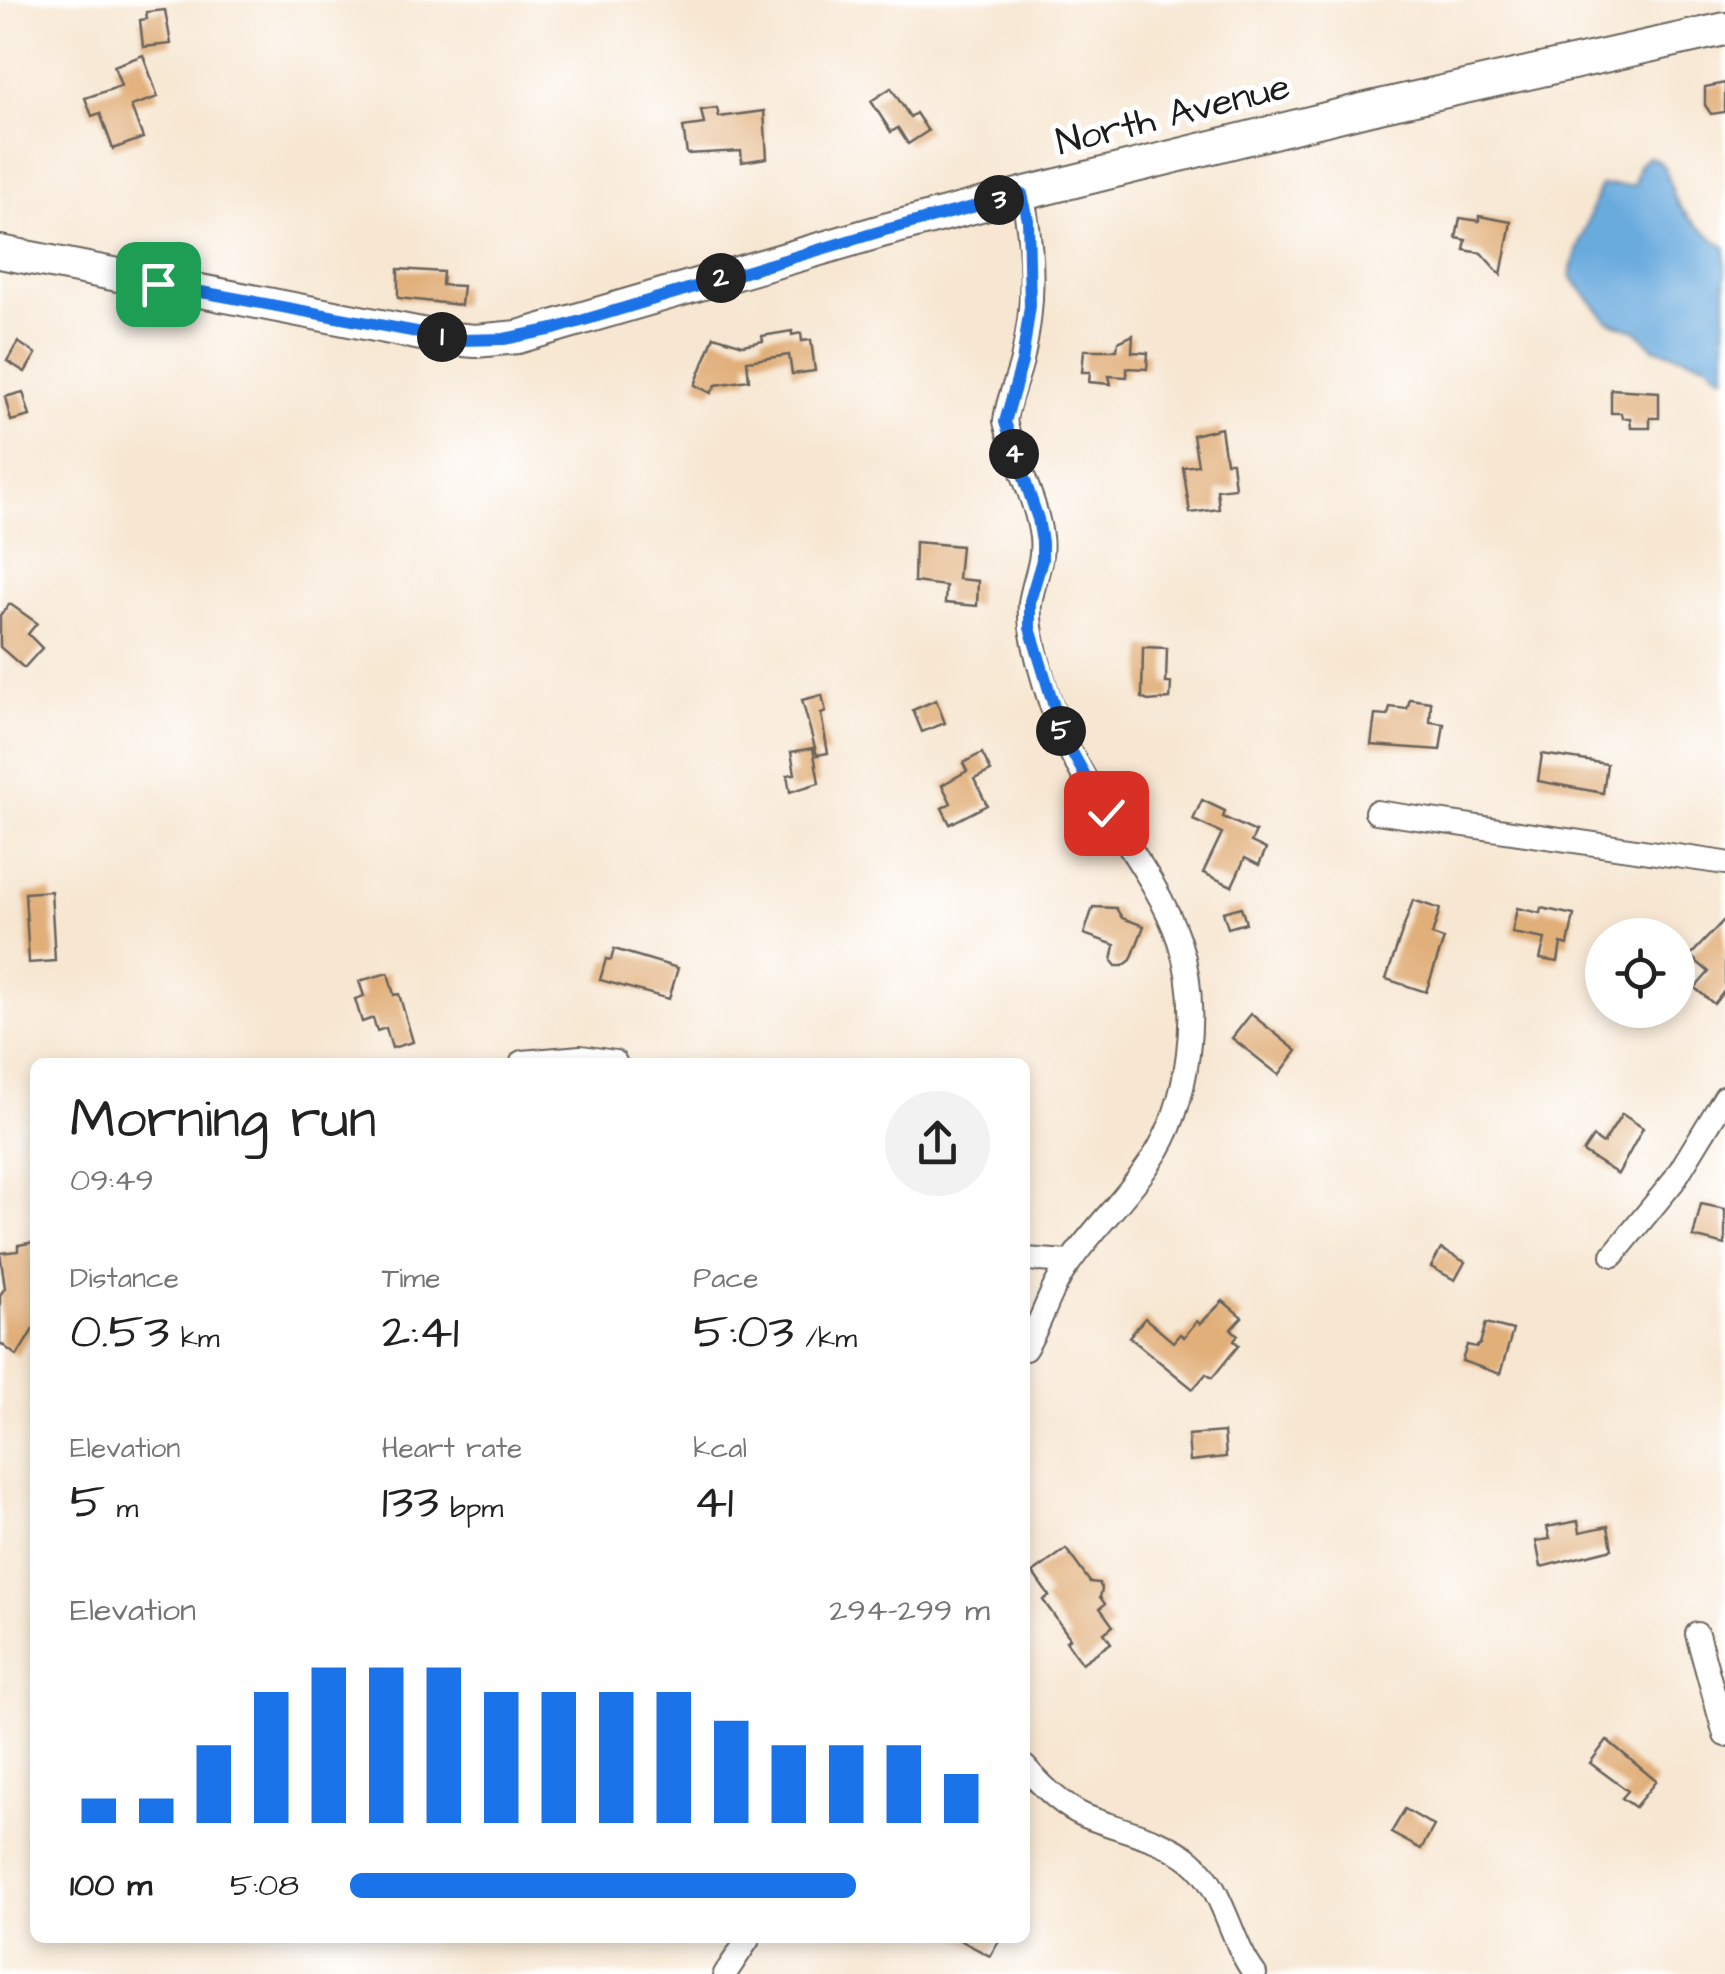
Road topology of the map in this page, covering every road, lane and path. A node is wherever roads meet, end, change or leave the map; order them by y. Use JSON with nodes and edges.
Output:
{"nodes":[{"id":1,"x":1725,"y":30,"type":"edge"},
{"id":2,"x":1022,"y":194,"type":"junction"},
{"id":3,"x":0,"y":252,"type":"edge"},
{"id":4,"x":1376,"y":812,"type":"dead end"},
{"id":5,"x":1725,"y":863,"type":"edge"},
{"id":6,"x":1725,"y":1097,"type":"edge"},
{"id":7,"x":1614,"y":1255,"type":"dead end"},
{"id":8,"x":1030,"y":1259,"type":"edge"},
{"id":9,"x":1069,"y":1262,"type":"junction"},
{"id":10,"x":1030,"y":1338,"type":"edge"},
{"id":11,"x":1697,"y":1634,"type":"dead end"},
{"id":12,"x":1725,"y":1735,"type":"edge"},
{"id":13,"x":1030,"y":1771,"type":"edge"},
{"id":14,"x":745,"y":1943,"type":"edge"},
{"id":15,"x":725,"y":1974,"type":"edge"},
{"id":16,"x":1255,"y":1974,"type":"edge"}],
"edges":[{"from":1,"to":2,"type":"street","name":"North Avenue"},
{"from":2,"to":3,"type":"street","name":"North Avenue"},
{"from":2,"to":9,"type":"street"},
{"from":4,"to":5,"type":"street"},
{"from":6,"to":7,"type":"street"},
{"from":8,"to":9,"type":"street"},
{"from":9,"to":10,"type":"street"},
{"from":11,"to":12,"type":"street"},
{"from":13,"to":16,"type":"street"},
{"from":14,"to":15,"type":"street"}]}
